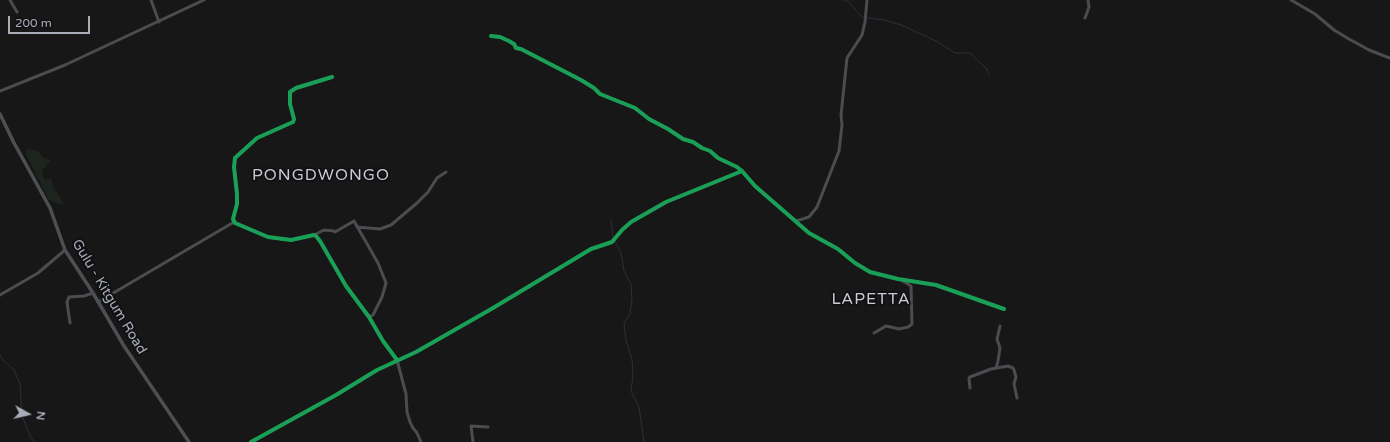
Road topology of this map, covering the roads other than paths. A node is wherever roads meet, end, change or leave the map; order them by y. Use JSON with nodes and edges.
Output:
{"nodes":[{"id":1,"x":10,"y":0,"type":"edge"},
{"id":2,"x":151,"y":0,"type":"edge"},
{"id":3,"x":204,"y":0,"type":"edge"},
{"id":4,"x":867,"y":0,"type":"edge"},
{"id":5,"x":1088,"y":0,"type":"edge"},
{"id":6,"x":1291,"y":0,"type":"edge"},
{"id":7,"x":17,"y":12,"type":"dead end"},
{"id":8,"x":1086,"y":18,"type":"dead end"},
{"id":9,"x":159,"y":22,"type":"junction"},
{"id":10,"x":491,"y":36,"type":"dead end"},
{"id":11,"x":1390,"y":58,"type":"edge"},
{"id":12,"x":332,"y":77,"type":"dead end"},
{"id":13,"x":0,"y":91,"type":"edge"},
{"id":14,"x":0,"y":114,"type":"edge"},
{"id":15,"x":742,"y":171,"type":"junction"},
{"id":16,"x":446,"y":172,"type":"dead end"},
{"id":17,"x":796,"y":221,"type":"junction"},
{"id":18,"x":234,"y":222,"type":"junction"},
{"id":19,"x":357,"y":227,"type":"junction"},
{"id":20,"x":314,"y":235,"type":"junction"},
{"id":21,"x":65,"y":250,"type":"junction"},
{"id":22,"x":898,"y":279,"type":"junction"},
{"id":23,"x":93,"y":293,"type":"junction"},
{"id":24,"x":0,"y":295,"type":"edge"},
{"id":25,"x":98,"y":302,"type":"junction"},
{"id":26,"x":1004,"y":308,"type":"dead end"},
{"id":27,"x":369,"y":317,"type":"junction"},
{"id":28,"x":70,"y":323,"type":"dead end"},
{"id":29,"x":1000,"y":326,"type":"dead end"},
{"id":30,"x":874,"y":333,"type":"dead end"},
{"id":31,"x":397,"y":360,"type":"junction"},
{"id":32,"x":996,"y":368,"type":"junction"},
{"id":33,"x":970,"y":388,"type":"dead end"},
{"id":34,"x":1017,"y":398,"type":"dead end"},
{"id":35,"x":488,"y":427,"type":"dead end"},
{"id":36,"x":189,"y":442,"type":"edge"},
{"id":37,"x":251,"y":442,"type":"edge"},
{"id":38,"x":421,"y":442,"type":"edge"},
{"id":39,"x":473,"y":442,"type":"edge"}],
"edges":[{"from":1,"to":7,"type":"street"},
{"from":2,"to":9,"type":"street"},
{"from":3,"to":9,"type":"street"},
{"from":4,"to":17,"type":"street"},
{"from":5,"to":8,"type":"street"},
{"from":6,"to":11,"type":"street"},
{"from":9,"to":13,"type":"street"},
{"from":10,"to":15,"type":"street"},
{"from":12,"to":18,"type":"street"},
{"from":14,"to":21,"type":"main road","name":"Gulu - Kitgum Road"},
{"from":15,"to":17,"type":"street"},
{"from":15,"to":31,"type":"street"},
{"from":16,"to":19,"type":"street"},
{"from":17,"to":22,"type":"street"},
{"from":18,"to":20,"type":"street"},
{"from":18,"to":25,"type":"street"},
{"from":19,"to":20,"type":"street"},
{"from":19,"to":27,"type":"street"},
{"from":20,"to":27,"type":"street"},
{"from":21,"to":23,"type":"main road","name":"Gulu - Kitgum Road"},
{"from":21,"to":24,"type":"street"},
{"from":22,"to":26,"type":"street"},
{"from":22,"to":30,"type":"street"},
{"from":23,"to":25,"type":"main road","name":"Gulu - Kitgum Road"},
{"from":23,"to":28,"type":"street"},
{"from":25,"to":36,"type":"main road","name":"Gulu - Kitgum Road"},
{"from":27,"to":31,"type":"street"},
{"from":29,"to":32,"type":"street"},
{"from":31,"to":37,"type":"street"},
{"from":31,"to":38,"type":"street"},
{"from":32,"to":33,"type":"street"},
{"from":32,"to":34,"type":"street"},
{"from":35,"to":39,"type":"street"}]}
